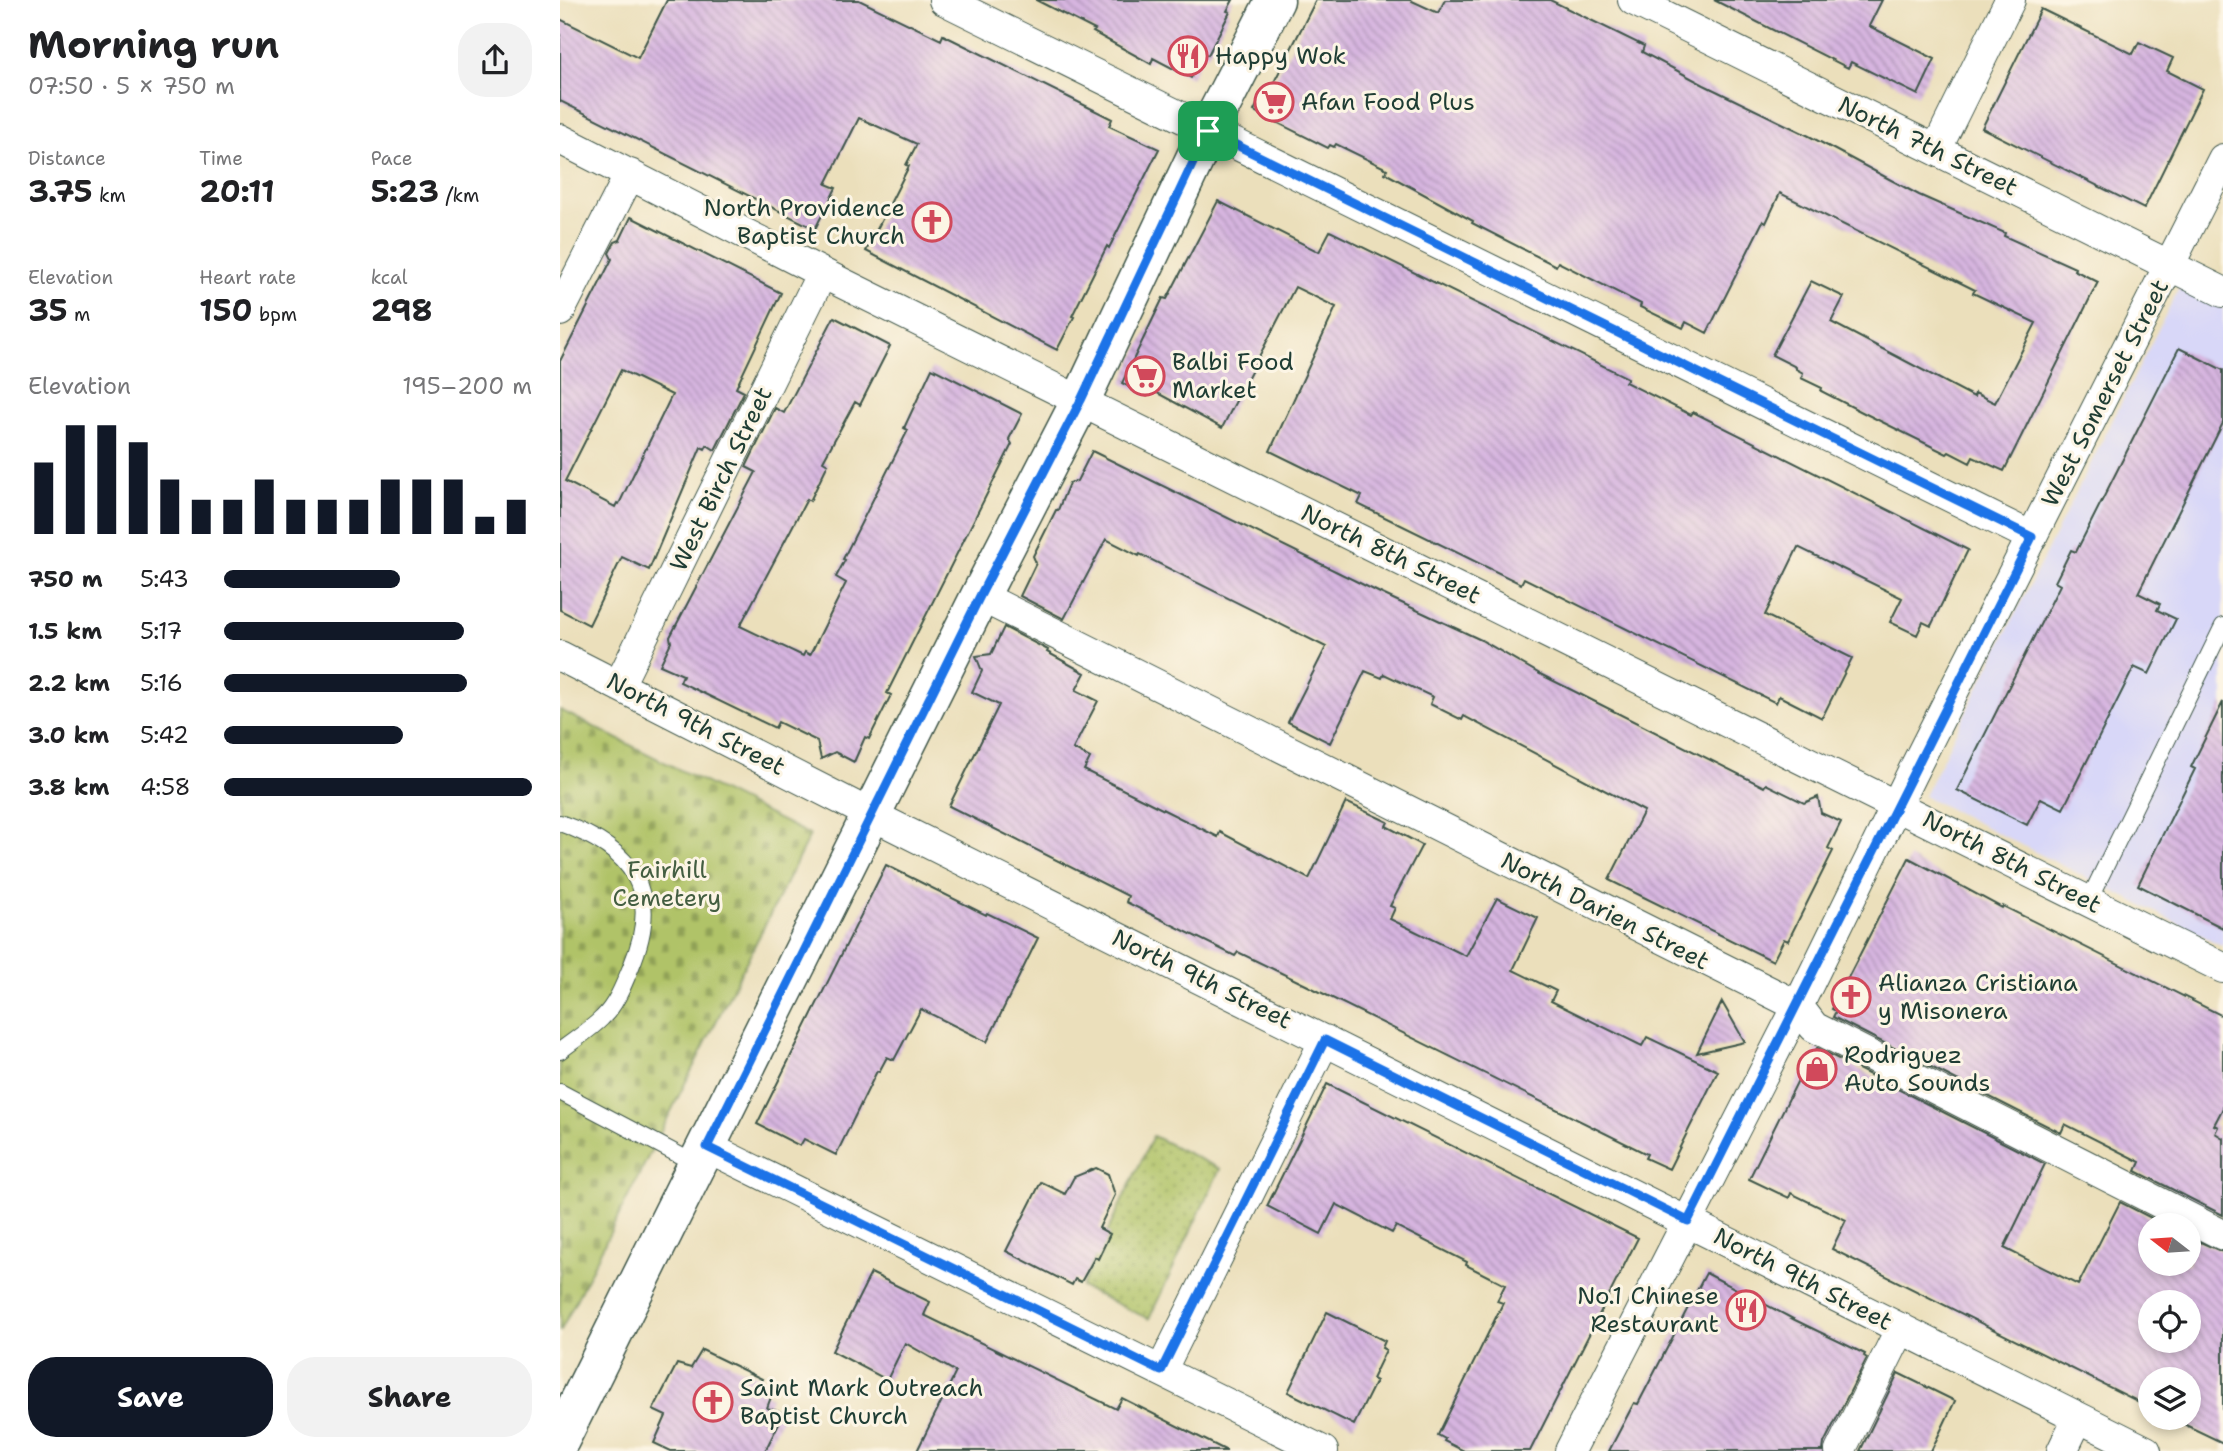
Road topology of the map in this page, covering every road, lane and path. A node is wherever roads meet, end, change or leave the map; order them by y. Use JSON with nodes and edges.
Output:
{"nodes":[{"id":1,"x":944,"y":0,"type":"edge"},
{"id":2,"x":1275,"y":0,"type":"edge"},
{"id":3,"x":1633,"y":0,"type":"edge"},
{"id":4,"x":2010,"y":0,"type":"edge"},
{"id":5,"x":1208,"y":131,"type":"junction"},
{"id":6,"x":560,"y":139,"type":"edge"},
{"id":7,"x":1936,"y":150,"type":"junction"},
{"id":8,"x":2223,"y":159,"type":"edge"},
{"id":9,"x":630,"y":174,"type":"junction"},
{"id":10,"x":2170,"y":265,"type":"junction"},
{"id":11,"x":822,"y":273,"type":"junction"},
{"id":12,"x":2223,"y":292,"type":"edge"},
{"id":13,"x":560,"y":311,"type":"edge"},
{"id":14,"x":1081,"y":400,"type":"junction"},
{"id":15,"x":2032,"y":537,"type":"junction"},
{"id":16,"x":980,"y":596,"type":"junction"},
{"id":17,"x":2223,"y":626,"type":"edge"},
{"id":18,"x":560,"y":656,"type":"edge"},
{"id":19,"x":619,"y":685,"type":"junction"},
{"id":20,"x":1897,"y":804,"type":"junction"},
{"id":21,"x":872,"y":815,"type":"junction"},
{"id":22,"x":560,"y":824,"type":"edge"},
{"id":23,"x":2089,"y":900,"type":"junction"},
{"id":24,"x":2223,"y":968,"type":"edge"},
{"id":25,"x":1798,"y":1006,"type":"junction"},
{"id":26,"x":1325,"y":1040,"type":"junction"},
{"id":27,"x":560,"y":1051,"type":"edge"},
{"id":28,"x":560,"y":1092,"type":"edge"},
{"id":29,"x":702,"y":1156,"type":"junction"},
{"id":30,"x":1688,"y":1221,"type":"junction"},
{"id":31,"x":2223,"y":1235,"type":"edge"},
{"id":32,"x":1900,"y":1328,"type":"junction"},
{"id":33,"x":1161,"y":1371,"type":"junction"},
{"id":34,"x":2078,"y":1418,"type":"junction"},
{"id":35,"x":560,"y":1440,"type":"edge"},
{"id":36,"x":1322,"y":1451,"type":"edge"},
{"id":37,"x":1570,"y":1451,"type":"edge"},
{"id":38,"x":1840,"y":1451,"type":"edge"},
{"id":39,"x":2062,"y":1451,"type":"edge"},
{"id":40,"x":2146,"y":1451,"type":"edge"}],
"edges":[{"from":1,"to":5,"type":"street"},
{"from":2,"to":5,"type":"street"},
{"from":3,"to":7,"type":"street","name":"North 7th Street"},
{"from":4,"to":7,"type":"street"},
{"from":5,"to":14,"type":"street"},
{"from":5,"to":15,"type":"street"},
{"from":6,"to":9,"type":"street","name":"North 8th Street"},
{"from":7,"to":10,"type":"street","name":"North 7th Street"},
{"from":8,"to":10,"type":"street","name":"West Somerset Street"},
{"from":9,"to":11,"type":"street","name":"North 8th Street"},
{"from":9,"to":13,"type":"street"},
{"from":10,"to":12,"type":"street","name":"North 7th Street"},
{"from":10,"to":15,"type":"street","name":"West Somerset Street"},
{"from":11,"to":14,"type":"street","name":"North 8th Street"},
{"from":11,"to":19,"type":"street","name":"West Birch Street"},
{"from":14,"to":16,"type":"street"},
{"from":14,"to":20,"type":"street","name":"North 8th Street"},
{"from":15,"to":20,"type":"street","name":"West Somerset Street"},
{"from":16,"to":21,"type":"street"},
{"from":16,"to":25,"type":"street","name":"North Darien Street"},
{"from":17,"to":23,"type":"lane"},
{"from":18,"to":19,"type":"street","name":"North 9th Street"},
{"from":19,"to":21,"type":"street","name":"North 9th Street"},
{"from":20,"to":23,"type":"street","name":"North 8th Street"},
{"from":20,"to":25,"type":"street","name":"West Somerset Street"},
{"from":21,"to":26,"type":"street","name":"North 9th Street"},
{"from":21,"to":29,"type":"street"},
{"from":22,"to":27,"type":"lane"},
{"from":23,"to":24,"type":"street","name":"North 8th Street"},
{"from":25,"to":30,"type":"street","name":"West Somerset Street"},
{"from":25,"to":31,"type":"street","name":"North Darien Street"},
{"from":26,"to":30,"type":"street","name":"North 9th Street"},
{"from":26,"to":33,"type":"street"},
{"from":28,"to":29,"type":"lane"},
{"from":29,"to":33,"type":"street"},
{"from":29,"to":35,"type":"street"},
{"from":30,"to":32,"type":"street","name":"North 9th Street"},
{"from":30,"to":37,"type":"street","name":"West Somerset Street"},
{"from":32,"to":34,"type":"street","name":"North 9th Street"},
{"from":32,"to":38,"type":"street"},
{"from":33,"to":36,"type":"street"},
{"from":34,"to":39,"type":"street"},
{"from":34,"to":40,"type":"street","name":"North 9th Street"}]}
